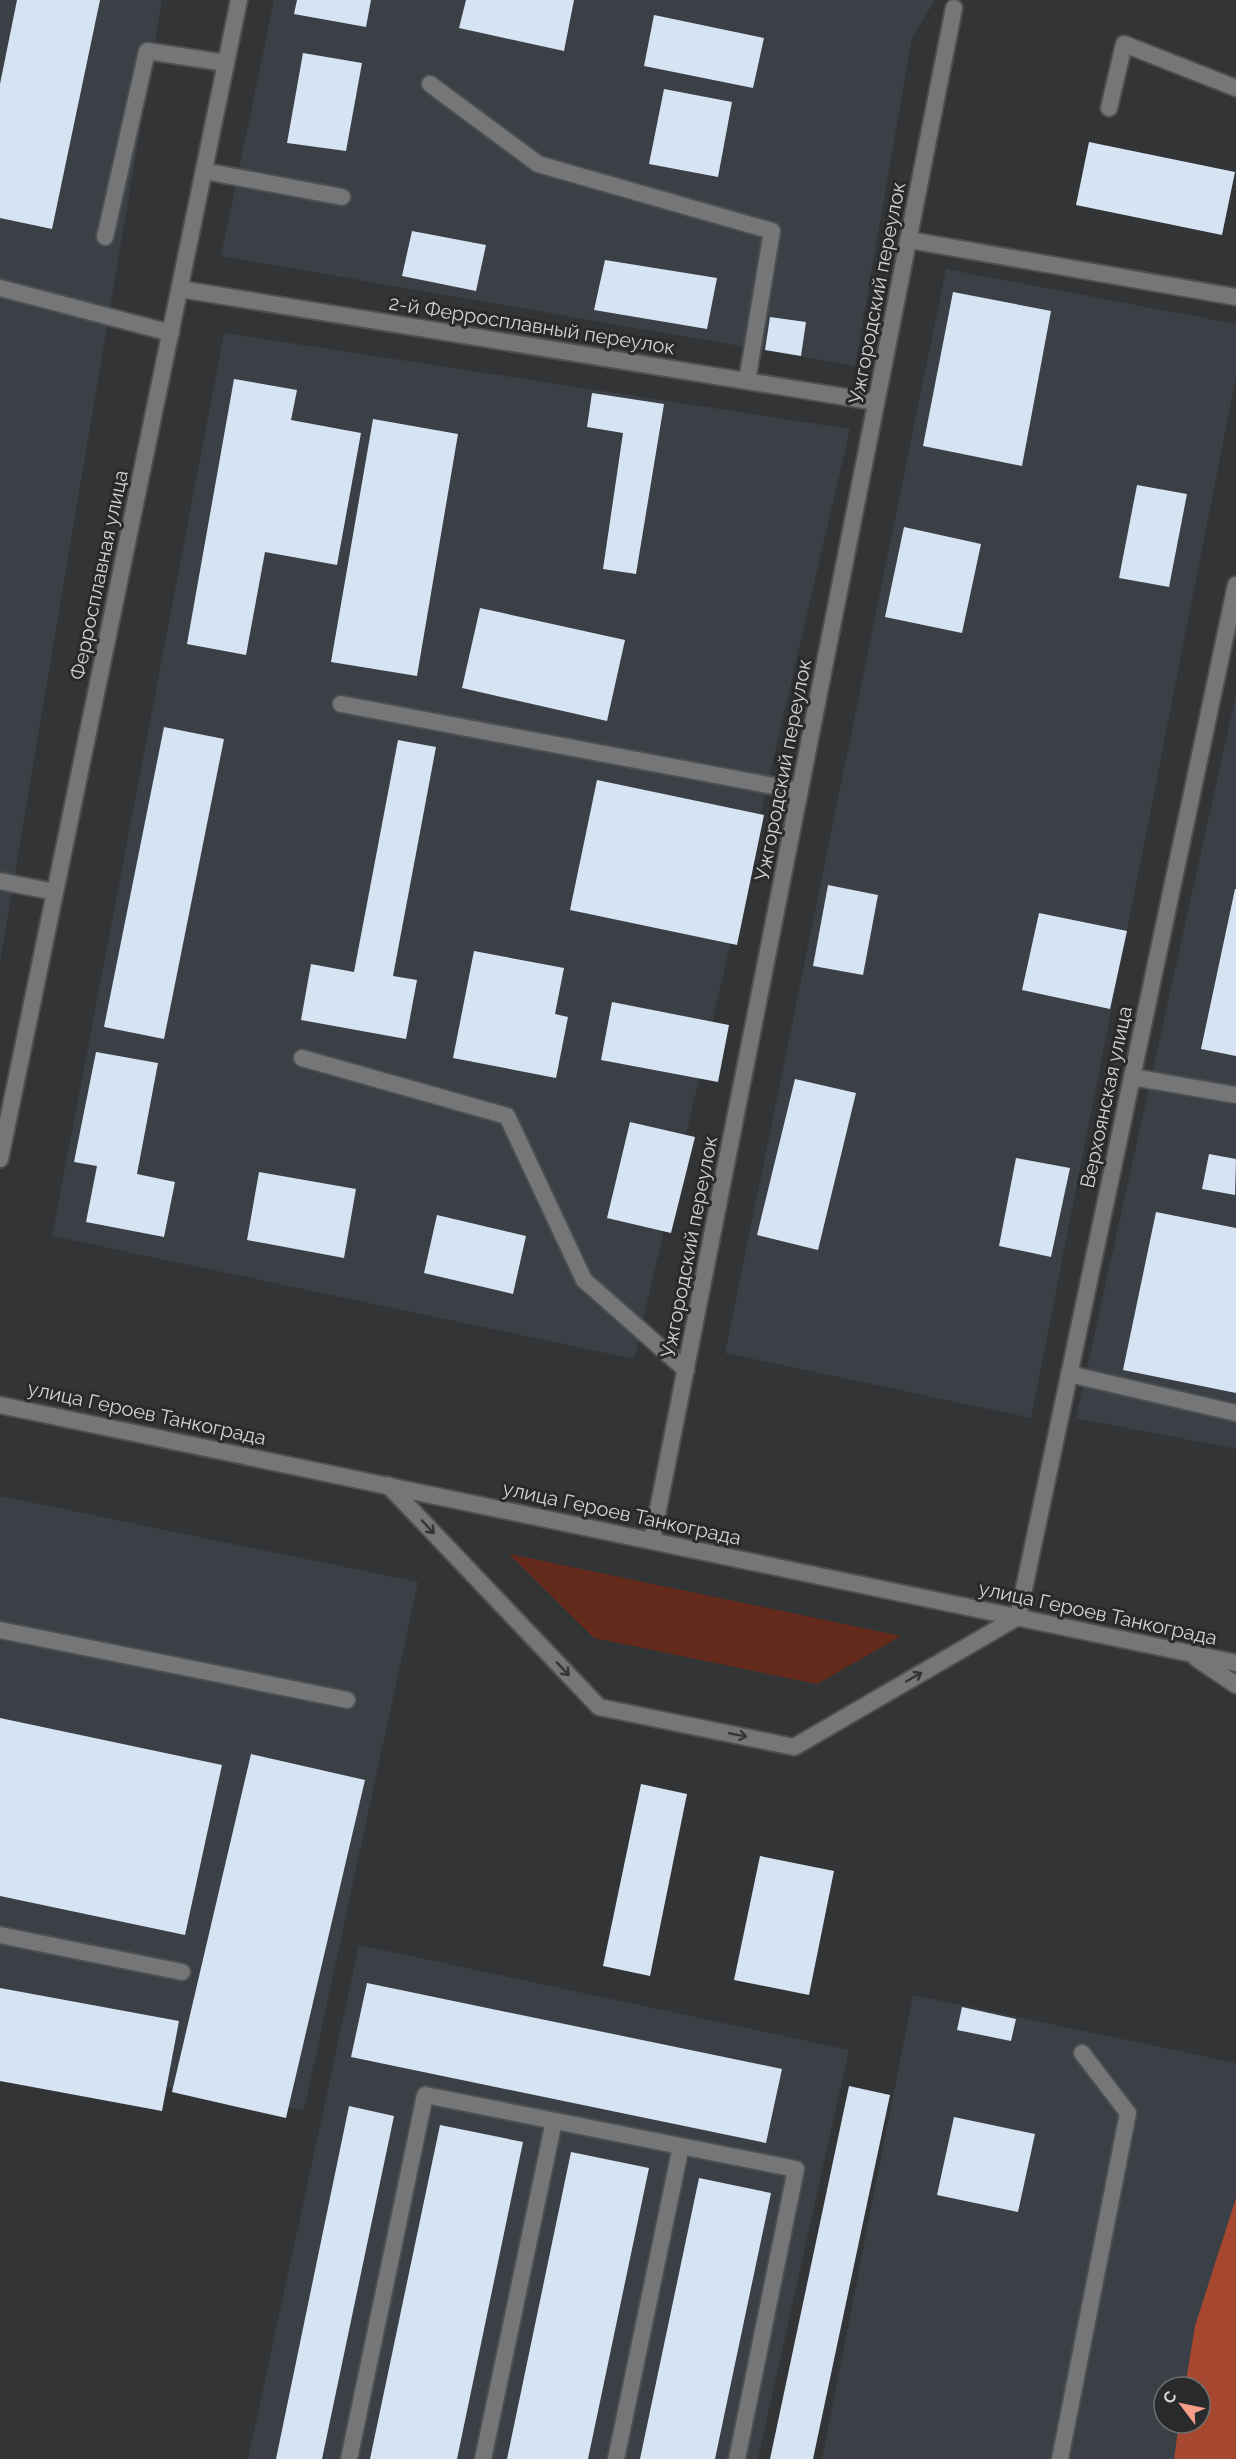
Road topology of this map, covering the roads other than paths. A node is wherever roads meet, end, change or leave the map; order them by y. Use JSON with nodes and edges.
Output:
{"nodes":[{"id":1,"x":239,"y":0,"type":"edge"},
{"id":2,"x":954,"y":8,"type":"dead end"},
{"id":3,"x":226,"y":63,"type":"junction"},
{"id":4,"x":430,"y":84,"type":"dead end"},
{"id":5,"x":1236,"y":88,"type":"edge"},
{"id":6,"x":1109,"y":108,"type":"dead end"},
{"id":7,"x":204,"y":171,"type":"junction"},
{"id":8,"x":342,"y":197,"type":"dead end"},
{"id":9,"x":105,"y":237,"type":"dead end"},
{"id":10,"x":909,"y":240,"type":"junction"},
{"id":11,"x":0,"y":288,"type":"edge"},
{"id":12,"x":180,"y":289,"type":"junction"},
{"id":13,"x":1236,"y":297,"type":"edge"},
{"id":14,"x":171,"y":333,"type":"junction"},
{"id":15,"x":747,"y":381,"type":"junction"},
{"id":16,"x":876,"y":402,"type":"junction"},
{"id":17,"x":1236,"y":585,"type":"edge"},
{"id":18,"x":341,"y":704,"type":"dead end"},
{"id":19,"x":800,"y":791,"type":"junction"},
{"id":20,"x":0,"y":881,"type":"edge"},
{"id":21,"x":55,"y":892,"type":"junction"},
{"id":22,"x":303,"y":1058,"type":"dead end"},
{"id":23,"x":1132,"y":1077,"type":"junction"},
{"id":24,"x":1236,"y":1095,"type":"edge"},
{"id":25,"x":0,"y":1159,"type":"edge"},
{"id":26,"x":686,"y":1370,"type":"junction"},
{"id":27,"x":1069,"y":1374,"type":"junction"},
{"id":28,"x":0,"y":1405,"type":"edge"},
{"id":29,"x":1236,"y":1413,"type":"edge"},
{"id":30,"x":388,"y":1485,"type":"junction"},
{"id":31,"x":652,"y":1540,"type":"junction"},
{"id":32,"x":1018,"y":1617,"type":"junction"},
{"id":33,"x":0,"y":1630,"type":"edge"},
{"id":34,"x":1187,"y":1653,"type":"junction"},
{"id":35,"x":1236,"y":1663,"type":"edge"},
{"id":36,"x":1236,"y":1685,"type":"edge"},
{"id":37,"x":347,"y":1700,"type":"dead end"},
{"id":38,"x":0,"y":1935,"type":"edge"},
{"id":39,"x":182,"y":1972,"type":"dead end"},
{"id":40,"x":1082,"y":2053,"type":"dead end"},
{"id":41,"x":554,"y":2121,"type":"junction"},
{"id":42,"x":681,"y":2146,"type":"junction"},
{"id":43,"x":348,"y":2459,"type":"edge"},
{"id":44,"x":483,"y":2459,"type":"edge"},
{"id":45,"x":616,"y":2459,"type":"edge"},
{"id":46,"x":737,"y":2459,"type":"edge"},
{"id":47,"x":1060,"y":2459,"type":"edge"}],
"edges":[{"from":1,"to":3,"type":"street","name":"Ферросплавная улица"},
{"from":2,"to":10,"type":"street","name":"Ужгородский переулок"},
{"from":3,"to":7,"type":"street","name":"Ферросплавная улица"},
{"from":3,"to":9,"type":"street"},
{"from":4,"to":15,"type":"street"},
{"from":5,"to":6,"type":"street"},
{"from":7,"to":8,"type":"street"},
{"from":7,"to":12,"type":"street","name":"Ферросплавная улица"},
{"from":10,"to":13,"type":"street"},
{"from":10,"to":16,"type":"street","name":"Ужгородский переулок"},
{"from":11,"to":14,"type":"street"},
{"from":12,"to":14,"type":"street","name":"Ферросплавная улица"},
{"from":12,"to":15,"type":"street","name":"2-й Ферросплавный переулок"},
{"from":14,"to":21,"type":"street","name":"Ферросплавная улица"},
{"from":15,"to":16,"type":"street","name":"2-й Ферросплавный переулок"},
{"from":16,"to":19,"type":"street","name":"Ужгородский переулок"},
{"from":17,"to":23,"type":"street","name":"Верхоянская улица"},
{"from":18,"to":19,"type":"street"},
{"from":19,"to":26,"type":"street","name":"Ужгородский переулок"},
{"from":20,"to":21,"type":"street"},
{"from":21,"to":25,"type":"street","name":"Ферросплавная улица"},
{"from":22,"to":26,"type":"street"},
{"from":23,"to":24,"type":"street"},
{"from":23,"to":27,"type":"street","name":"Верхоянская улица"},
{"from":26,"to":31,"type":"street","name":"Ужгородский переулок"},
{"from":27,"to":29,"type":"street"},
{"from":27,"to":32,"type":"street","name":"Верхоянская улица"},
{"from":28,"to":30,"type":"street","name":"улица Героев Танкограда"},
{"from":30,"to":31,"type":"street","name":"улица Героев Танкограда"},
{"from":30,"to":32,"type":"street","one_way":true},
{"from":31,"to":32,"type":"street","name":"улица Героев Танкограда"},
{"from":32,"to":34,"type":"street","name":"улица Героев Танкограда"},
{"from":33,"to":37,"type":"street"},
{"from":34,"to":35,"type":"street","name":"улица Героев Танкограда"},
{"from":34,"to":36,"type":"street"},
{"from":38,"to":39,"type":"street"},
{"from":40,"to":47,"type":"street"},
{"from":41,"to":42,"type":"street"},
{"from":41,"to":43,"type":"street"},
{"from":41,"to":44,"type":"street"},
{"from":42,"to":45,"type":"street"},
{"from":42,"to":46,"type":"street"}]}
